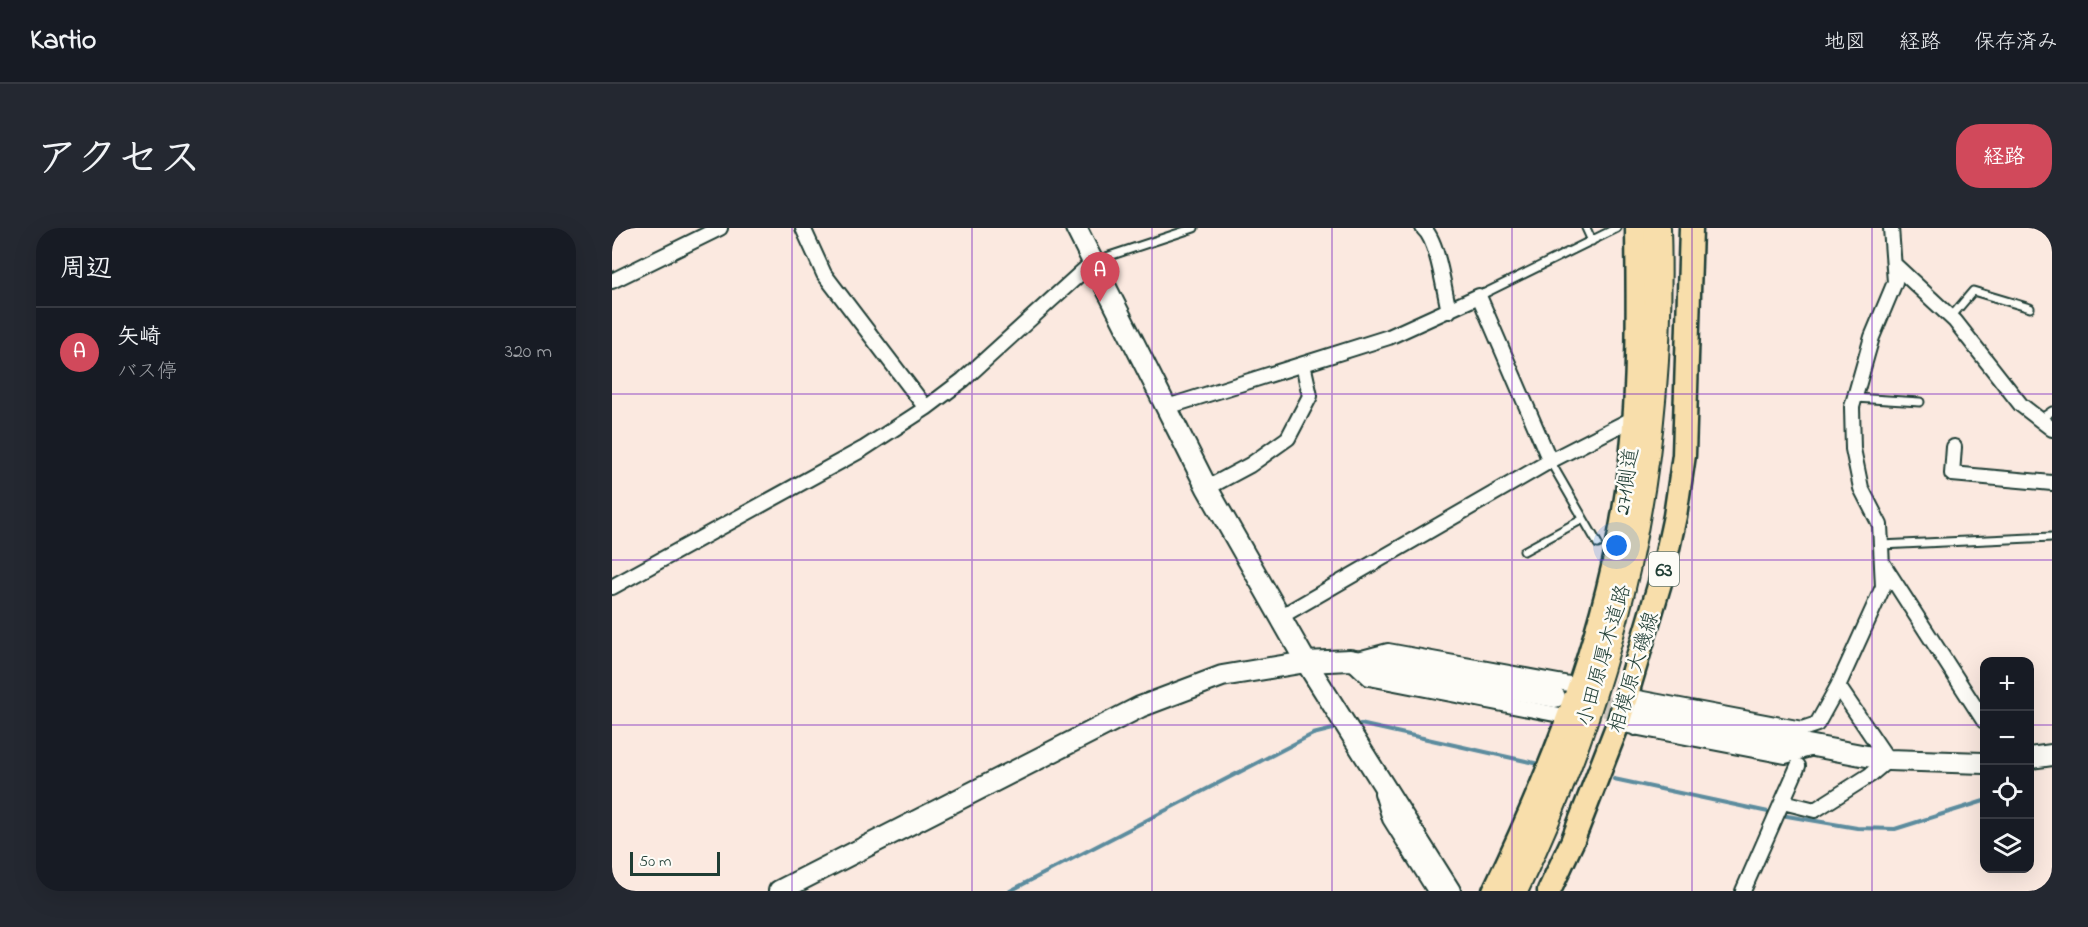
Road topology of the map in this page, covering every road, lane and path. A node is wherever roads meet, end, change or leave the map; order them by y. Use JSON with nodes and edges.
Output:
{"nodes":[{"id":1,"x":720,"y":228,"type":"edge"},
{"id":2,"x":803,"y":228,"type":"edge"},
{"id":3,"x":1076,"y":228,"type":"edge"},
{"id":4,"x":1194,"y":228,"type":"edge"},
{"id":5,"x":1423,"y":228,"type":"edge"},
{"id":6,"x":1586,"y":228,"type":"edge"},
{"id":7,"x":1617,"y":228,"type":"edge"},
{"id":8,"x":1637,"y":228,"type":"edge"},
{"id":9,"x":1657,"y":228,"type":"edge"},
{"id":10,"x":1671,"y":228,"type":"edge"},
{"id":11,"x":1691,"y":228,"type":"edge"},
{"id":12,"x":1891,"y":228,"type":"edge"},
{"id":13,"x":1592,"y":241,"type":"junction"},
{"id":14,"x":1094,"y":261,"type":"junction"},
{"id":15,"x":1894,"y":264,"type":"junction"},
{"id":16,"x":612,"y":281,"type":"edge"},
{"id":17,"x":1479,"y":296,"type":"junction"},
{"id":18,"x":2030,"y":308,"type":"dead end"},
{"id":19,"x":1449,"y":311,"type":"junction"},
{"id":20,"x":1952,"y":317,"type":"junction"},
{"id":21,"x":1303,"y":364,"type":"junction"},
{"id":22,"x":1854,"y":398,"type":"junction"},
{"id":23,"x":1920,"y":402,"type":"dead end"},
{"id":24,"x":1167,"y":407,"type":"junction"},
{"id":25,"x":926,"y":408,"type":"junction"},
{"id":26,"x":2052,"y":411,"type":"edge"},
{"id":27,"x":1634,"y":418,"type":"junction"},
{"id":28,"x":2039,"y":420,"type":"junction"},
{"id":29,"x":2052,"y":429,"type":"edge"},
{"id":30,"x":1954,"y":447,"type":"dead end"},
{"id":31,"x":1550,"y":461,"type":"junction"},
{"id":32,"x":2052,"y":483,"type":"edge"},
{"id":33,"x":1207,"y":488,"type":"junction"},
{"id":34,"x":1583,"y":519,"type":"junction"},
{"id":35,"x":2052,"y":537,"type":"edge"},
{"id":36,"x":1598,"y":544,"type":"dead end"},
{"id":37,"x":1881,"y":545,"type":"junction"},
{"id":38,"x":1524,"y":551,"type":"dead end"},
{"id":39,"x":1882,"y":563,"type":"junction"},
{"id":40,"x":612,"y":586,"type":"edge"},
{"id":41,"x":1280,"y":617,"type":"junction"},
{"id":42,"x":1306,"y":662,"type":"junction"},
{"id":43,"x":1838,"y":686,"type":"junction"},
{"id":44,"x":1565,"y":699,"type":"junction"},
{"id":45,"x":1634,"y":712,"type":"junction"},
{"id":46,"x":1980,"y":715,"type":"edge"},
{"id":47,"x":2052,"y":755,"type":"edge"},
{"id":48,"x":2034,"y":757,"type":"edge"},
{"id":49,"x":1888,"y":760,"type":"junction"},
{"id":50,"x":1980,"y":763,"type":"edge"},
{"id":51,"x":1798,"y":766,"type":"dead end"},
{"id":52,"x":1374,"y":771,"type":"junction"},
{"id":53,"x":1779,"y":811,"type":"junction"},
{"id":54,"x":779,"y":891,"type":"edge"},
{"id":55,"x":1435,"y":891,"type":"edge"},
{"id":56,"x":1449,"y":891,"type":"edge"},
{"id":57,"x":1494,"y":891,"type":"edge"},
{"id":58,"x":1514,"y":891,"type":"edge"},
{"id":59,"x":1532,"y":891,"type":"edge"},
{"id":60,"x":1549,"y":891,"type":"edge"},
{"id":61,"x":1743,"y":891,"type":"edge"}],
"edges":[{"from":1,"to":16,"type":"street"},
{"from":2,"to":25,"type":"street"},
{"from":3,"to":14,"type":"street"},
{"from":4,"to":14,"type":"lane"},
{"from":5,"to":19,"type":"street"},
{"from":6,"to":13,"type":"lane"},
{"from":7,"to":13,"type":"lane"},
{"from":8,"to":27,"type":"main road","name":"271側道"},
{"from":9,"to":58,"type":"highway","name":"小田原厚木道路"},
{"from":10,"to":59,"type":"highway","name":"小田原厚木道路"},
{"from":11,"to":45,"type":"main road","name":"相模原大磯線","number":"63"},
{"from":12,"to":15,"type":"street"},
{"from":13,"to":17,"type":"lane"},
{"from":14,"to":24,"type":"street"},
{"from":14,"to":25,"type":"street"},
{"from":15,"to":20,"type":"street"},
{"from":15,"to":22,"type":"street"},
{"from":17,"to":19,"type":"street"},
{"from":17,"to":31,"type":"street"},
{"from":18,"to":20,"type":"lane"},
{"from":19,"to":21,"type":"street"},
{"from":20,"to":28,"type":"street"},
{"from":21,"to":24,"type":"street"},
{"from":21,"to":33,"type":"street"},
{"from":22,"to":23,"type":"lane"},
{"from":22,"to":37,"type":"street"},
{"from":24,"to":33,"type":"street"},
{"from":25,"to":40,"type":"street"},
{"from":26,"to":28,"type":"lane"},
{"from":27,"to":31,"type":"street"},
{"from":27,"to":44,"type":"main road","name":"271側道"},
{"from":28,"to":29,"type":"street"},
{"from":30,"to":32,"type":"street"},
{"from":31,"to":34,"type":"lane"},
{"from":31,"to":41,"type":"street"},
{"from":33,"to":41,"type":"street"},
{"from":34,"to":36,"type":"lane"},
{"from":34,"to":38,"type":"lane"},
{"from":35,"to":37,"type":"lane"},
{"from":37,"to":39,"type":"street"},
{"from":39,"to":43,"type":"street"},
{"from":39,"to":46,"type":"street"},
{"from":41,"to":42,"type":"street"},
{"from":42,"to":44,"type":"street"},
{"from":42,"to":52,"type":"street"},
{"from":42,"to":54,"type":"street"},
{"from":43,"to":45,"type":"street"},
{"from":43,"to":49,"type":"street"},
{"from":44,"to":57,"type":"main road","name":"271側道"},
{"from":45,"to":49,"type":"street"},
{"from":45,"to":60,"type":"main road","name":"相模原大磯線","number":"63"},
{"from":47,"to":48,"type":"street"},
{"from":49,"to":50,"type":"street"},
{"from":49,"to":53,"type":"street"},
{"from":51,"to":53,"type":"street"},
{"from":52,"to":55,"type":"street"},
{"from":52,"to":56,"type":"street"},
{"from":53,"to":61,"type":"street"}]}
